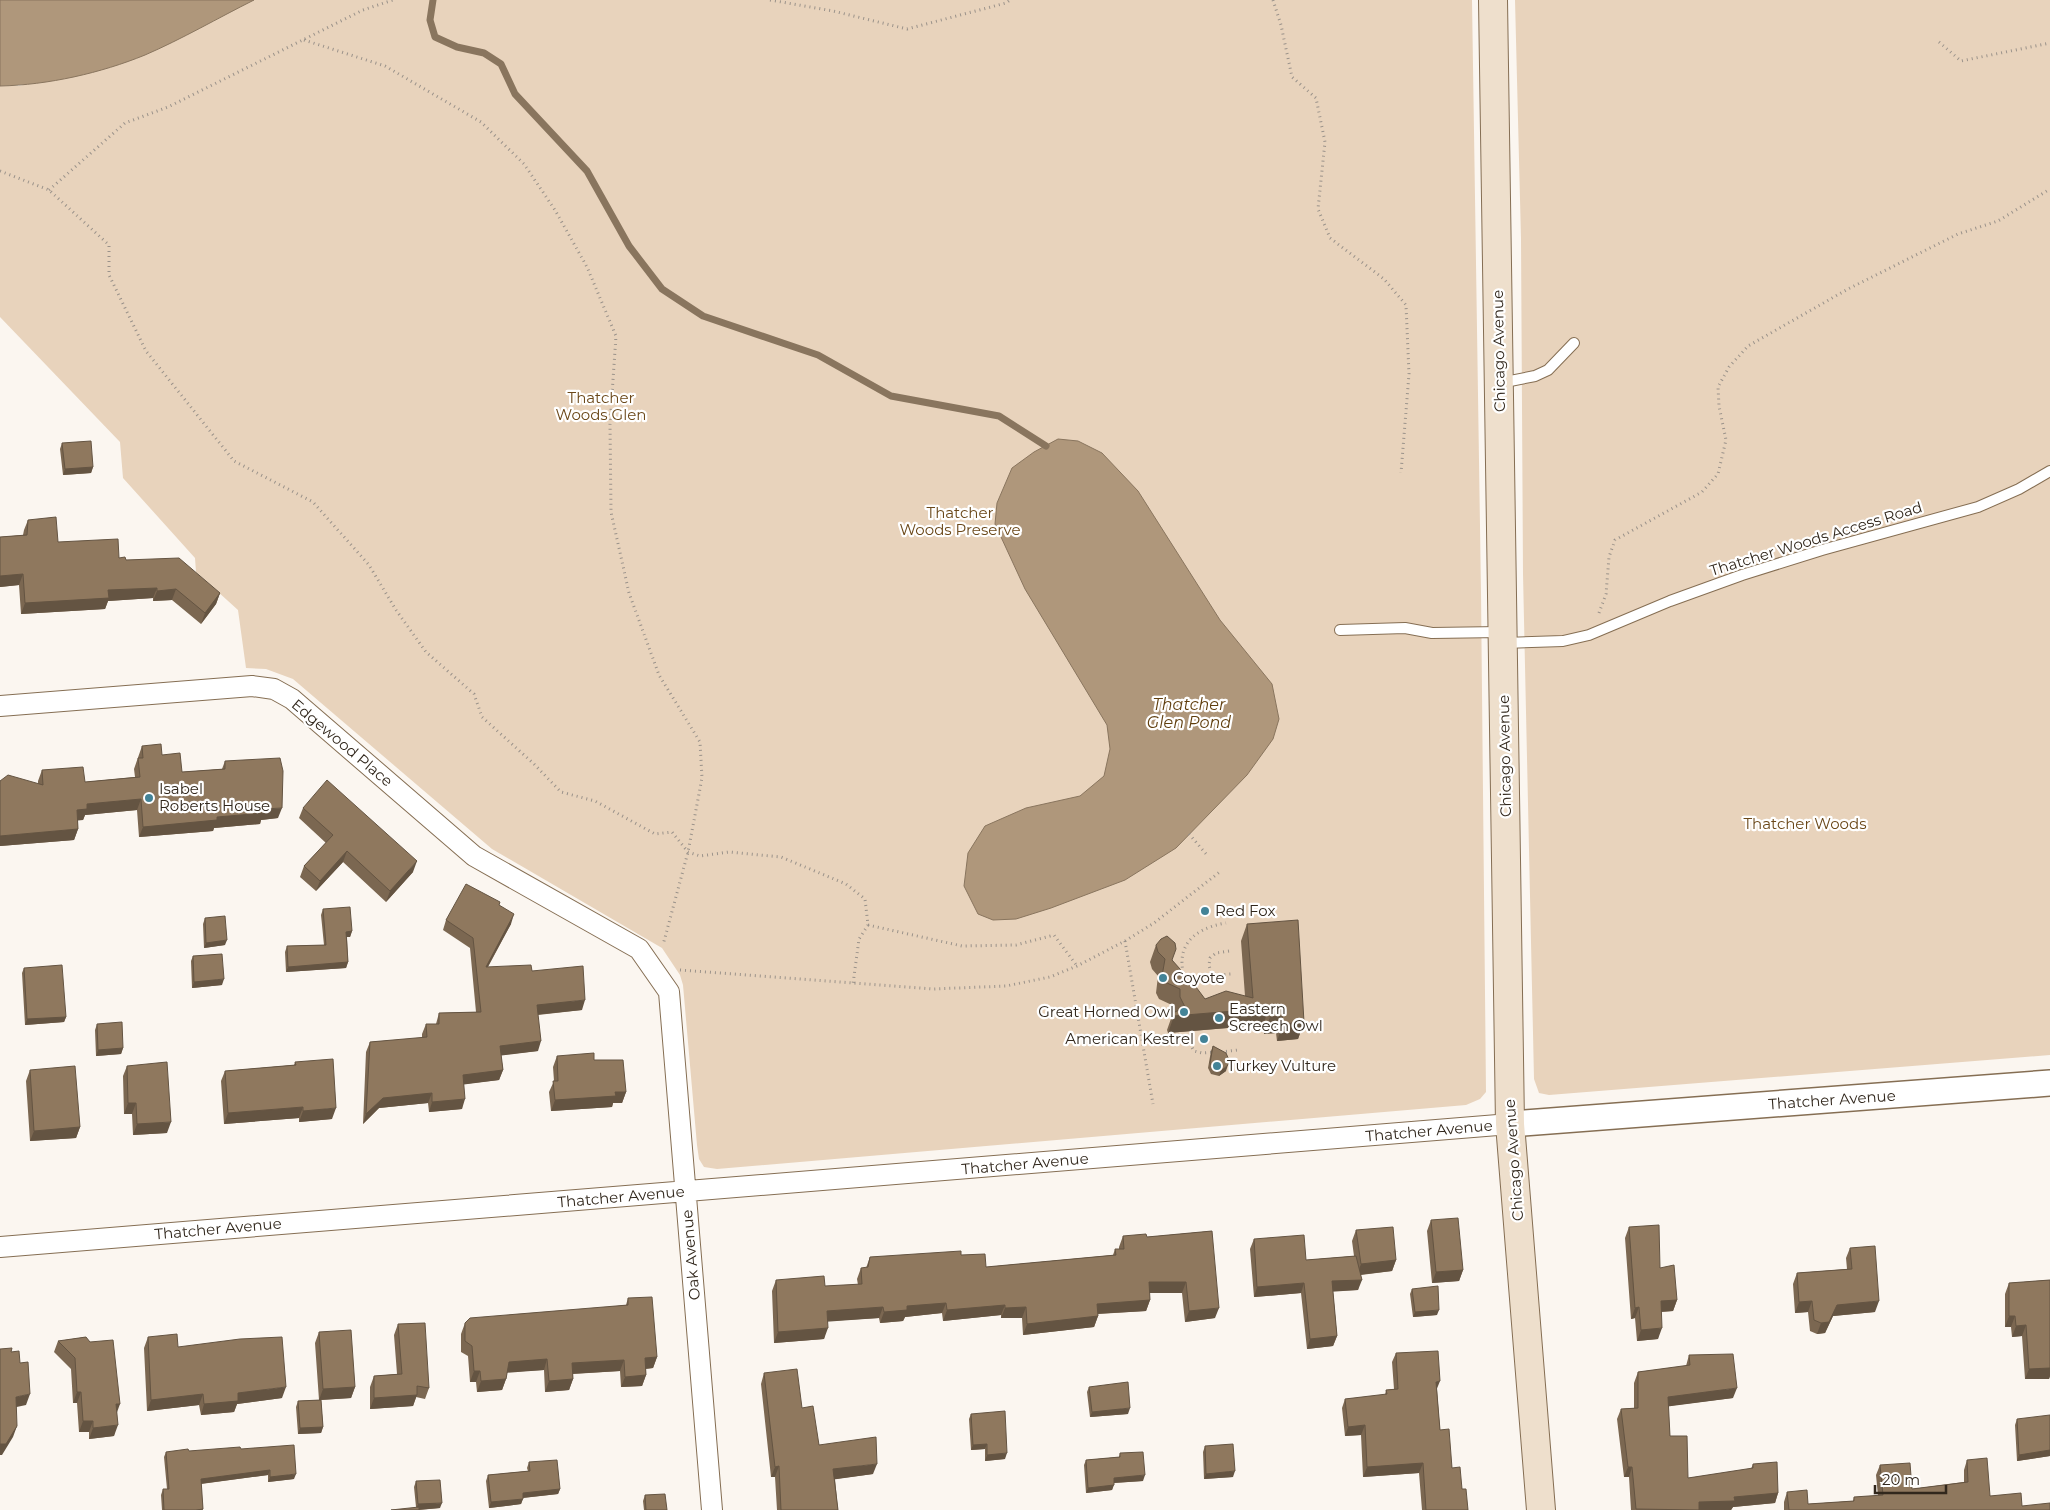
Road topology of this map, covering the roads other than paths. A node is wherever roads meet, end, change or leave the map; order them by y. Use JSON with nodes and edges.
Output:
{"nodes":[{"id":1,"x":1493,"y":0,"type":"edge"},
{"id":2,"x":1574,"y":342,"type":"dead end"},
{"id":3,"x":1500,"y":383,"type":"junction"},
{"id":4,"x":2050,"y":471,"type":"edge"},
{"id":5,"x":1340,"y":630,"type":"dead end"},
{"id":6,"x":1503,"y":638,"type":"junction"},
{"id":7,"x":0,"y":706,"type":"edge"},
{"id":8,"x":639,"y":949,"type":"joint"},
{"id":9,"x":2050,"y":1083,"type":"edge"},
{"id":10,"x":1510,"y":1124,"type":"junction"},
{"id":11,"x":685,"y":1192,"type":"junction"},
{"id":12,"x":0,"y":1247,"type":"edge"},
{"id":13,"x":712,"y":1510,"type":"edge"},
{"id":14,"x":1542,"y":1510,"type":"edge"}],
"edges":[{"from":1,"to":3,"type":"main road","name":"Chicago Avenue"},
{"from":2,"to":3,"type":"lane"},
{"from":3,"to":6,"type":"main road","name":"Chicago Avenue"},
{"from":4,"to":6,"type":"lane","name":"Thatcher Woods Access Road"},
{"from":5,"to":6,"type":"lane","name":"Thatcher Woods Access Road"},
{"from":6,"to":10,"type":"main road","name":"Chicago Avenue"},
{"from":7,"to":8,"type":"street","name":"Edgewood Place"},
{"from":8,"to":11,"type":"street","name":"Oak Avenue"},
{"from":9,"to":10,"type":"street","name":"Thatcher Avenue"},
{"from":10,"to":11,"type":"street","name":"Thatcher Avenue"},
{"from":10,"to":14,"type":"main road","name":"Chicago Avenue"},
{"from":11,"to":12,"type":"street","name":"Thatcher Avenue"},
{"from":11,"to":13,"type":"street","name":"Oak Avenue"}]}
